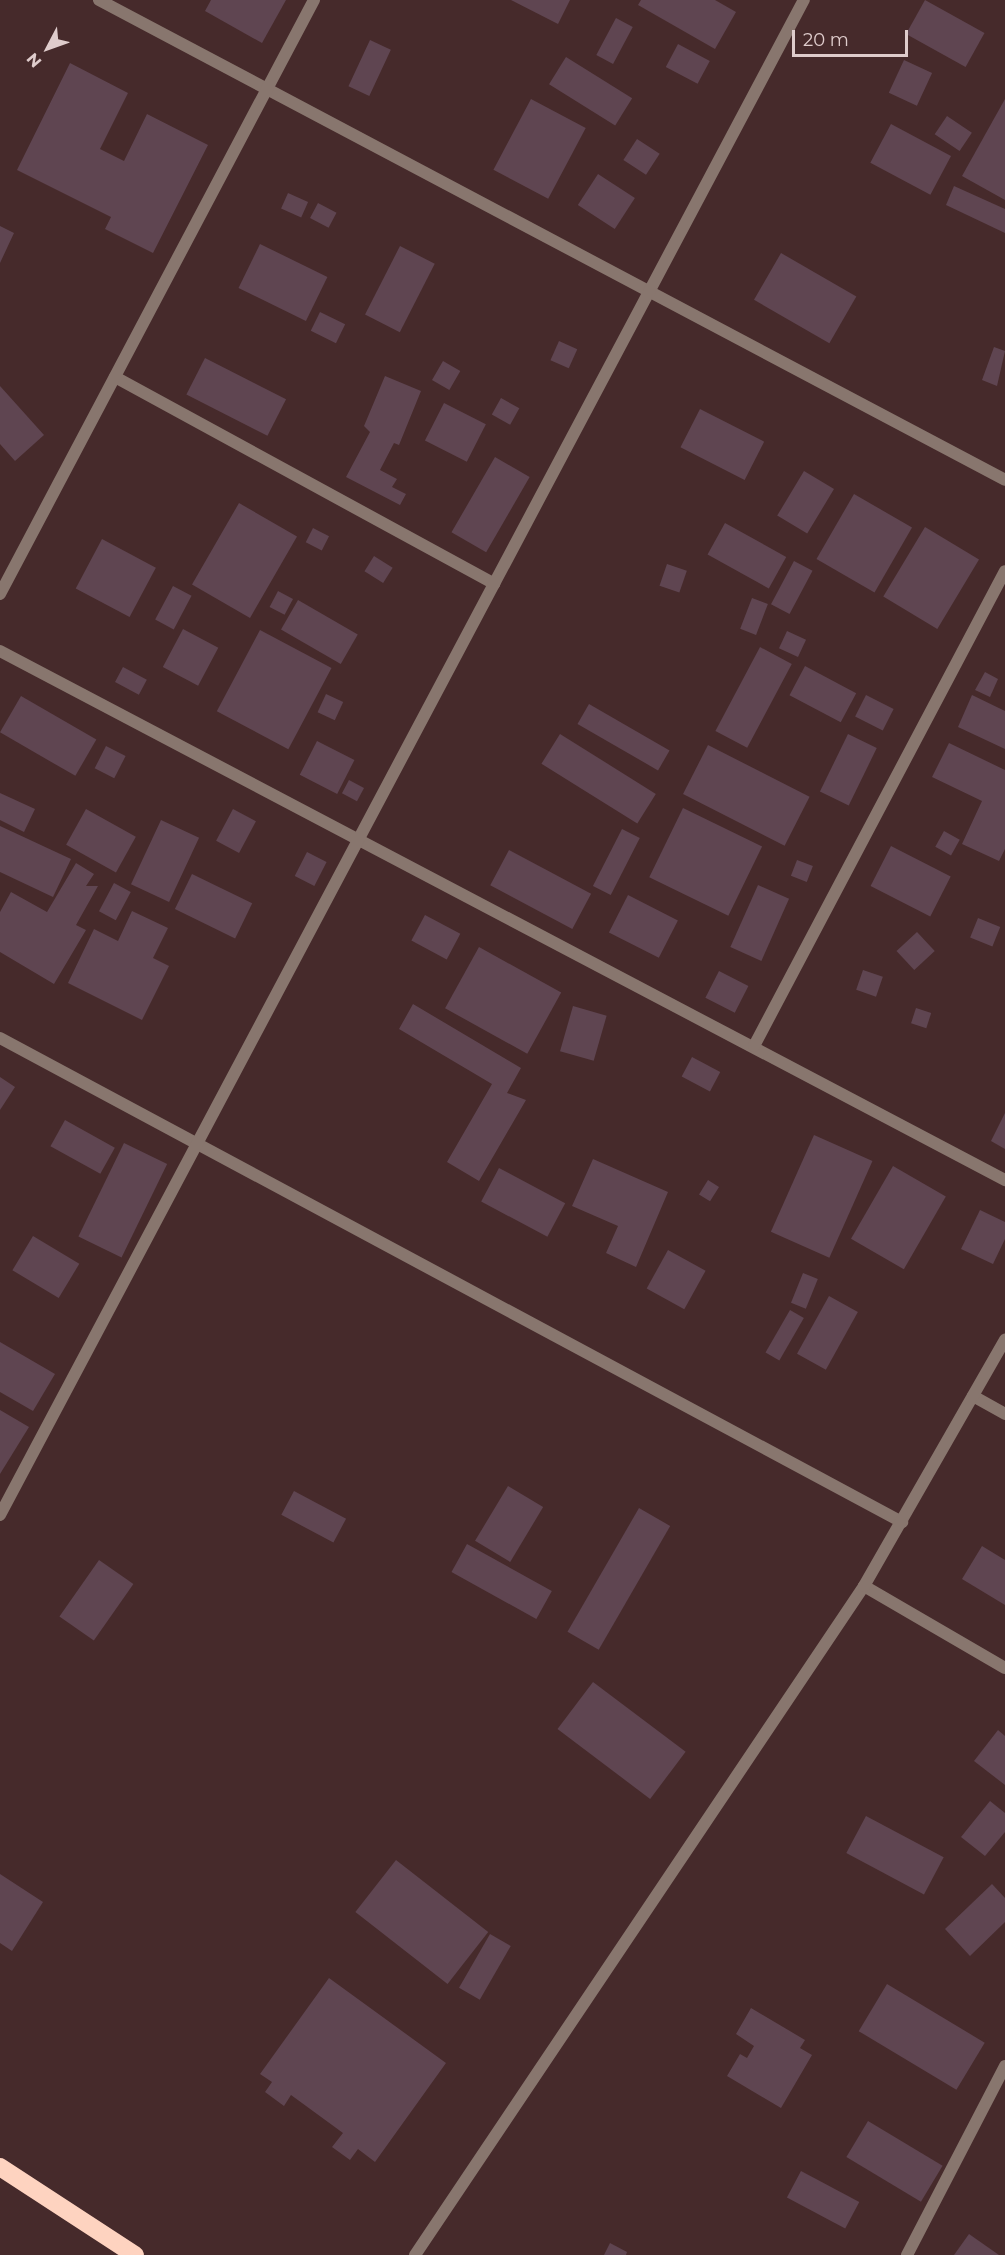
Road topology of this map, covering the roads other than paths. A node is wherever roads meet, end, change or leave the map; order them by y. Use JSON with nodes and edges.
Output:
{"nodes":[{"id":1,"x":99,"y":0,"type":"edge"},
{"id":2,"x":314,"y":0,"type":"edge"},
{"id":3,"x":804,"y":0,"type":"edge"},
{"id":4,"x":267,"y":89,"type":"junction"},
{"id":5,"x":650,"y":291,"type":"junction"},
{"id":6,"x":115,"y":377,"type":"junction"},
{"id":7,"x":1005,"y":480,"type":"edge"},
{"id":8,"x":1005,"y":572,"type":"edge"},
{"id":9,"x":494,"y":584,"type":"junction"},
{"id":10,"x":0,"y":594,"type":"edge"},
{"id":11,"x":0,"y":651,"type":"edge"},
{"id":12,"x":359,"y":839,"type":"junction"},
{"id":13,"x":0,"y":1038,"type":"edge"},
{"id":14,"x":754,"y":1046,"type":"junction"},
{"id":15,"x":197,"y":1144,"type":"junction"},
{"id":16,"x":1005,"y":1180,"type":"edge"},
{"id":17,"x":1005,"y":1340,"type":"edge"},
{"id":18,"x":973,"y":1396,"type":"junction"},
{"id":19,"x":1005,"y":1414,"type":"edge"},
{"id":20,"x":0,"y":1515,"type":"edge"},
{"id":21,"x":902,"y":1522,"type":"junction"},
{"id":22,"x":864,"y":1586,"type":"junction"},
{"id":23,"x":1005,"y":1668,"type":"edge"},
{"id":24,"x":1005,"y":2066,"type":"edge"},
{"id":25,"x":0,"y":2167,"type":"edge"},
{"id":26,"x":135,"y":2255,"type":"edge"},
{"id":27,"x":415,"y":2255,"type":"edge"},
{"id":28,"x":907,"y":2255,"type":"edge"}],
"edges":[{"from":1,"to":4,"type":"street"},
{"from":2,"to":4,"type":"street"},
{"from":3,"to":5,"type":"street"},
{"from":4,"to":5,"type":"street"},
{"from":4,"to":6,"type":"street"},
{"from":5,"to":7,"type":"street"},
{"from":5,"to":9,"type":"street"},
{"from":6,"to":9,"type":"street"},
{"from":6,"to":10,"type":"street"},
{"from":8,"to":14,"type":"street"},
{"from":9,"to":12,"type":"street"},
{"from":11,"to":12,"type":"street"},
{"from":12,"to":14,"type":"street"},
{"from":12,"to":15,"type":"street"},
{"from":13,"to":15,"type":"street"},
{"from":14,"to":16,"type":"street"},
{"from":15,"to":20,"type":"street"},
{"from":15,"to":21,"type":"street"},
{"from":17,"to":18,"type":"street"},
{"from":18,"to":19,"type":"street"},
{"from":18,"to":21,"type":"street"},
{"from":21,"to":22,"type":"street"},
{"from":22,"to":23,"type":"street"},
{"from":22,"to":27,"type":"street"},
{"from":24,"to":28,"type":"street"},
{"from":25,"to":26,"type":"highway"}]}
